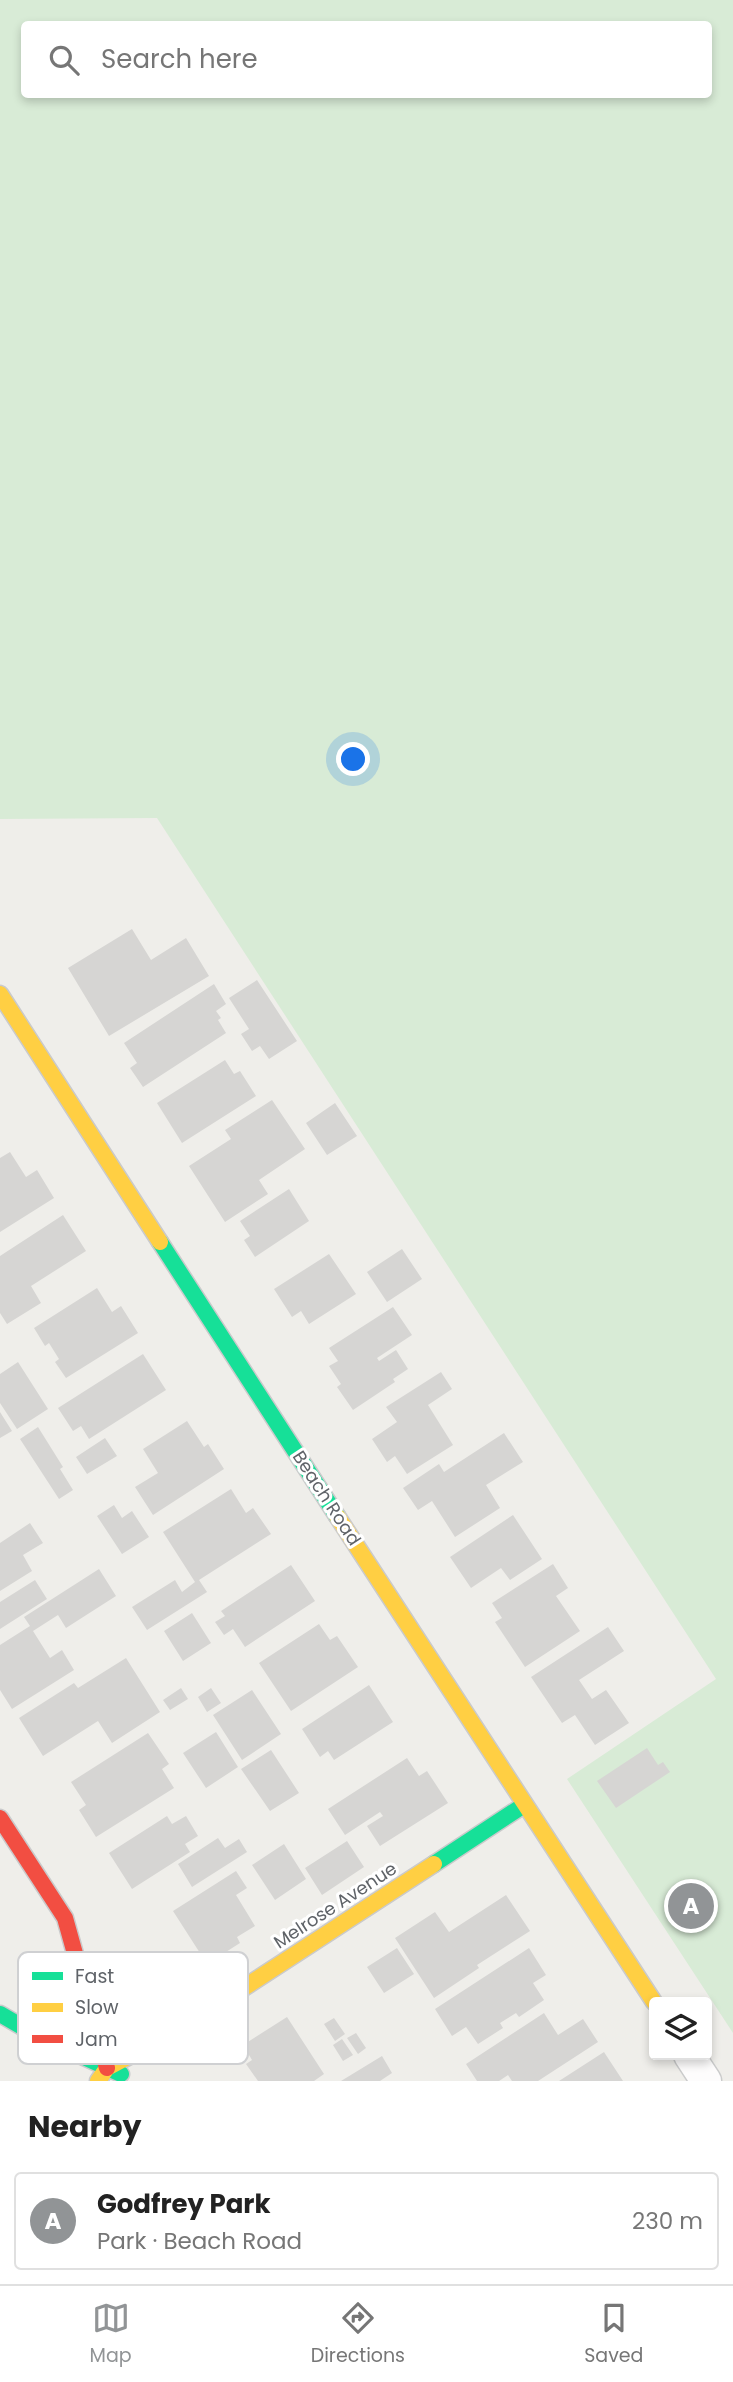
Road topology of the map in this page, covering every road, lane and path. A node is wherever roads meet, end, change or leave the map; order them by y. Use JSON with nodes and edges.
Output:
{"nodes":[{"id":1,"x":0,"y":994,"type":"edge"},
{"id":2,"x":524,"y":1805,"type":"junction"},
{"id":3,"x":0,"y":1818,"type":"edge"},
{"id":4,"x":73,"y":1952,"type":"edge"},
{"id":5,"x":248,"y":1985,"type":"edge"},
{"id":6,"x":651,"y":1997,"type":"edge"},
{"id":7,"x":0,"y":2014,"type":"edge"},
{"id":8,"x":18,"y":2024,"type":"edge"},
{"id":9,"x":692,"y":2060,"type":"edge"},
{"id":10,"x":85,"y":2064,"type":"edge"},
{"id":11,"x":119,"y":2064,"type":"edge"},
{"id":12,"x":102,"y":2074,"type":"edge"},
{"id":13,"x":136,"y":2081,"type":"edge"},
{"id":14,"x":706,"y":2081,"type":"edge"}],
"edges":[{"from":1,"to":2,"type":"street","name":"Beach Road"},
{"from":2,"to":5,"type":"street","name":"Melrose Avenue"},
{"from":2,"to":6,"type":"street","name":"Beach Road"},
{"from":3,"to":4,"type":"street"},
{"from":7,"to":8,"type":"street"},
{"from":9,"to":14,"type":"street"},
{"from":10,"to":12,"type":"street"},
{"from":11,"to":12,"type":"street","name":"Melrose Avenue"},
{"from":12,"to":13,"type":"street"}]}
